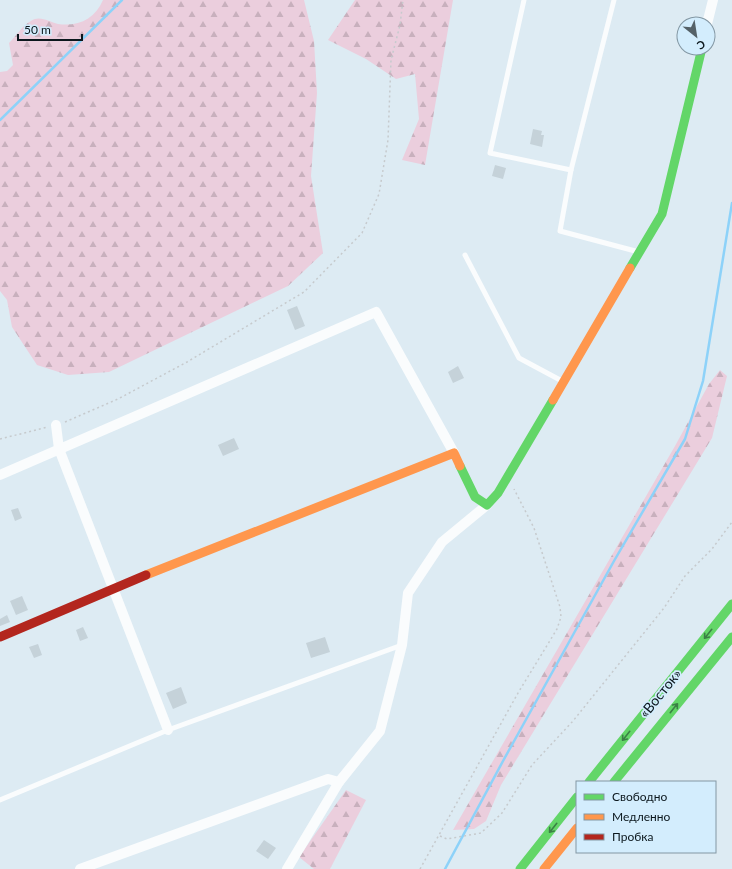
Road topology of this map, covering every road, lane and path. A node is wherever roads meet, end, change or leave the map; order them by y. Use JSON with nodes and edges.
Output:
{"nodes":[{"id":1,"x":403,"y":0,"type":"edge"},
{"id":2,"x":524,"y":0,"type":"edge"},
{"id":3,"x":614,"y":0,"type":"edge"},
{"id":4,"x":713,"y":0,"type":"edge"},
{"id":5,"x":709,"y":16,"type":"edge"},
{"id":6,"x":700,"y":56,"type":"edge"},
{"id":7,"x":571,"y":170,"type":"junction"},
{"id":8,"x":640,"y":252,"type":"junction"},
{"id":9,"x":465,"y":256,"type":"dead end"},
{"id":10,"x":564,"y":382,"type":"junction"},
{"id":11,"x":56,"y":425,"type":"junction"},
{"id":12,"x":0,"y":439,"type":"edge"},
{"id":13,"x":60,"y":449,"type":"junction"},
{"id":14,"x":454,"y":453,"type":"junction"},
{"id":15,"x":0,"y":474,"type":"edge"},
{"id":16,"x":507,"y":477,"type":"junction"},
{"id":17,"x":487,"y":505,"type":"junction"},
{"id":18,"x":732,"y":522,"type":"edge"},
{"id":19,"x":113,"y":588,"type":"junction"},
{"id":20,"x":732,"y":604,"type":"edge"},
{"id":21,"x":0,"y":637,"type":"edge"},
{"id":22,"x":732,"y":637,"type":"edge"},
{"id":23,"x":402,"y":645,"type":"junction"},
{"id":24,"x":168,"y":730,"type":"junction"},
{"id":25,"x":590,"y":781,"type":"edge"},
{"id":26,"x":615,"y":781,"type":"edge"},
{"id":27,"x":339,"y":782,"type":"junction"},
{"id":28,"x":576,"y":798,"type":"edge"},
{"id":29,"x":0,"y":800,"type":"edge"},
{"id":30,"x":576,"y":829,"type":"edge"},
{"id":31,"x":440,"y":836,"type":"junction"},
{"id":32,"x":80,"y":869,"type":"edge"},
{"id":33,"x":288,"y":869,"type":"edge"},
{"id":34,"x":420,"y":869,"type":"edge"},
{"id":35,"x":520,"y":869,"type":"edge"},
{"id":36,"x":544,"y":869,"type":"edge"}],
"edges":[{"from":1,"to":11,"type":"path"},
{"from":2,"to":7,"type":"lane"},
{"from":3,"to":7,"type":"lane"},
{"from":4,"to":5,"type":"street"},
{"from":6,"to":8,"type":"main road"},
{"from":7,"to":8,"type":"lane"},
{"from":8,"to":10,"type":"main road"},
{"from":9,"to":10,"type":"lane"},
{"from":10,"to":16,"type":"main road"},
{"from":11,"to":12,"type":"path"},
{"from":11,"to":13,"type":"street"},
{"from":13,"to":14,"type":"street"},
{"from":13,"to":15,"type":"street"},
{"from":13,"to":19,"type":"street"},
{"from":14,"to":17,"type":"main road"},
{"from":14,"to":19,"type":"main road"},
{"from":16,"to":17,"type":"main road"},
{"from":16,"to":31,"type":"path"},
{"from":17,"to":23,"type":"street"},
{"from":18,"to":31,"type":"path"},
{"from":19,"to":21,"type":"main road"},
{"from":19,"to":24,"type":"street"},
{"from":20,"to":25,"type":"main road","name":"«Восток»","one_way":true},
{"from":26,"to":22,"type":"main road","name":"«Восток»","one_way":true},
{"from":23,"to":24,"type":"lane"},
{"from":23,"to":27,"type":"street"},
{"from":24,"to":29,"type":"lane"},
{"from":27,"to":32,"type":"street"},
{"from":27,"to":33,"type":"street"},
{"from":28,"to":35,"type":"main road","one_way":true},
{"from":30,"to":36,"type":"main road"},
{"from":31,"to":34,"type":"path"}]}
